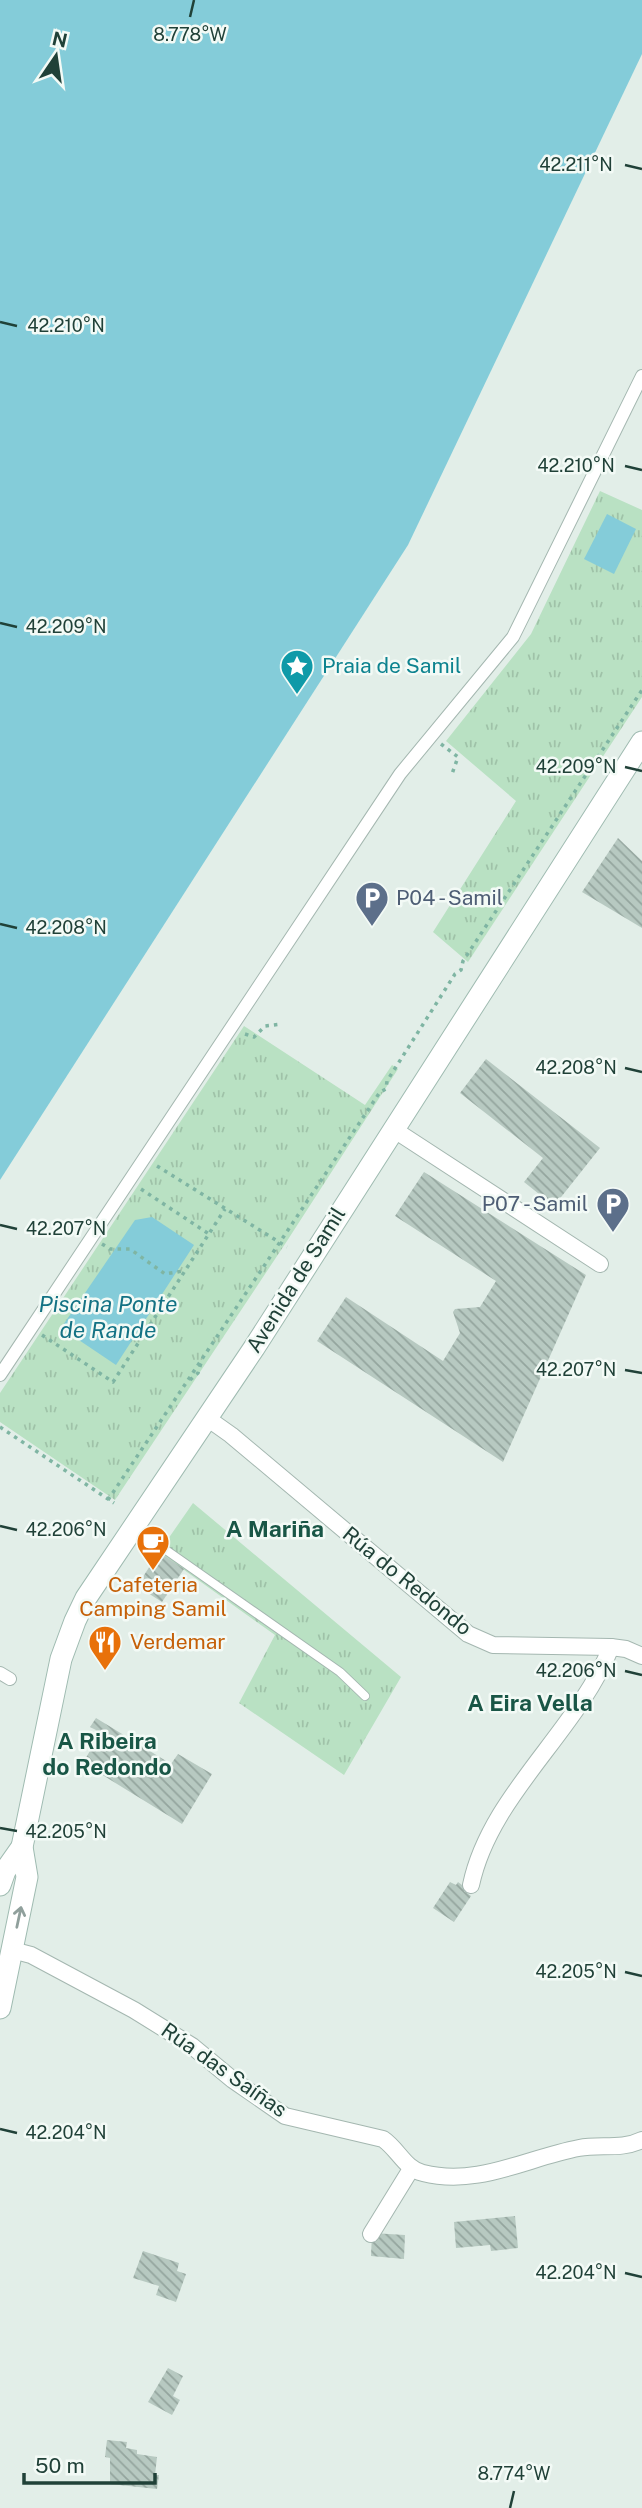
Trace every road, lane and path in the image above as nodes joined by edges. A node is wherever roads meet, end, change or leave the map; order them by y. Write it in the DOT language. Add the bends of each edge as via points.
graph roads {
  1 [pos="642,376"];
  2 [pos="642,690"];
  3 [pos="431,736"];
  4 [pos="642,742"];
  5 [pos="453,774"];
  6 [pos="282,1024"];
  7 [pos="231,1027"];
  8 [pos="417,1034"];
  9 [pos="422,1037"];
  10 [pos="393,1129"];
  11 [pos="344,1148"];
  12 [pos="349,1152"];
  13 [pos="144,1157"];
  14 [pos="129,1181"];
  15 [pos="225,1209"];
  16 [pos="209,1234"];
  17 [pos="281,1244"];
  18 [pos="287,1247"];
  19 [pos="110,1249"];
  20 [pos="600,1264"];
  21 [pos="185,1270"];
  22 [pos="31,1328"];
  23 [pos="201,1363"];
  24 [pos="0,1375"];
  25 [pos="189,1380"];
  26 [pos="207,1418"];
  27 [pos="0,1427"];
  28 [pos="108,1500"];
  29 [pos="114,1503"];
  30 [pos="133,1528"];
  31 [pos="611,1647"];
  32 [pos="642,1656"];
  33 [pos="365,1696"];
  34 [pos="22,1847"];
  35 [pos="0,1885"];
  36 [pos="471,1885"];
  37 [pos="12,1950"];
  38 [pos="0,2008"];
  39 [pos="642,2140"];
  40 [pos="411,2169"];
  41 [pos="371,2234"];
  1 -- 3 [label="street" via="513,637"];
  2 -- 8 [label="path"];
  3 -- 5 [label="path" via="458,757"];
  3 -- 7 [label="street" via="400,774"];
  4 -- 10 [label="main road, Avenida de Samil"];
  6 -- 7 [label="path" via="265,1026 254,1037"];
  7 -- 13 [label="street"];
  8 -- 9 [label="path"];
  8 -- 11 [label="path" via="386,1089"];
  10 -- 20 [label="street"];
  10 -- 26 [label="main road, Avenida de Samil"];
  11 -- 12 [label="path"];
  11 -- 17 [label="path"];
  13 -- 14 [label="street"];
  13 -- 15 [label="path"];
  14 -- 16 [label="path"];
  14 -- 22 [label="street"];
  15 -- 16 [label="path"];
  15 -- 17 [label="path"];
  16 -- 21 [label="path"];
  17 -- 18 [label="path"];
  17 -- 23 [label="path"];
  19 -- 21 [label="path" via="130,1249 165,1274"];
  21 -- 22 [label="path" via="113,1382"];
  22 -- 24 [label="street"];
  23 -- 25 [label="path"];
  23 -- 25 [label="path" via="199,1375"];
  25 -- 28 [label="path"];
  26 -- 30 [label="main road, Avenida de Samil"];
  26 -- 31 [label="street, Rúa do Redondo" via="468,1633 493,1645"];
  27 -- 28 [label="path"];
  28 -- 29 [label="path"];
  30 -- 33 [label="lane" via="340,1672"];
  30 -- 34 [label="main road, Avenida de Samil" via="86,1598 68,1639"];
  31 -- 32 [label="street, Rúa do Redondo"];
  31 -- 36 [label="street" via="588,1692 492,1830 475,1863"];
  34 -- 35 [label="main road, Avenida de Samil"];
  37 -- 34 [label="main road, Avenida de Samil, one-way" via="27,1877"];
  37 -- 38 [label="main road, Avenida de Samil"];
  37 -- 40 [label="street, Rúa das Saíñas" via="31,1955 161,2026 285,2116 383,2139"];
  39 -- 40 [label="street" via="619,2147 561,2151 469,2177 450,2178"];
  40 -- 41 [label="street"];
}
